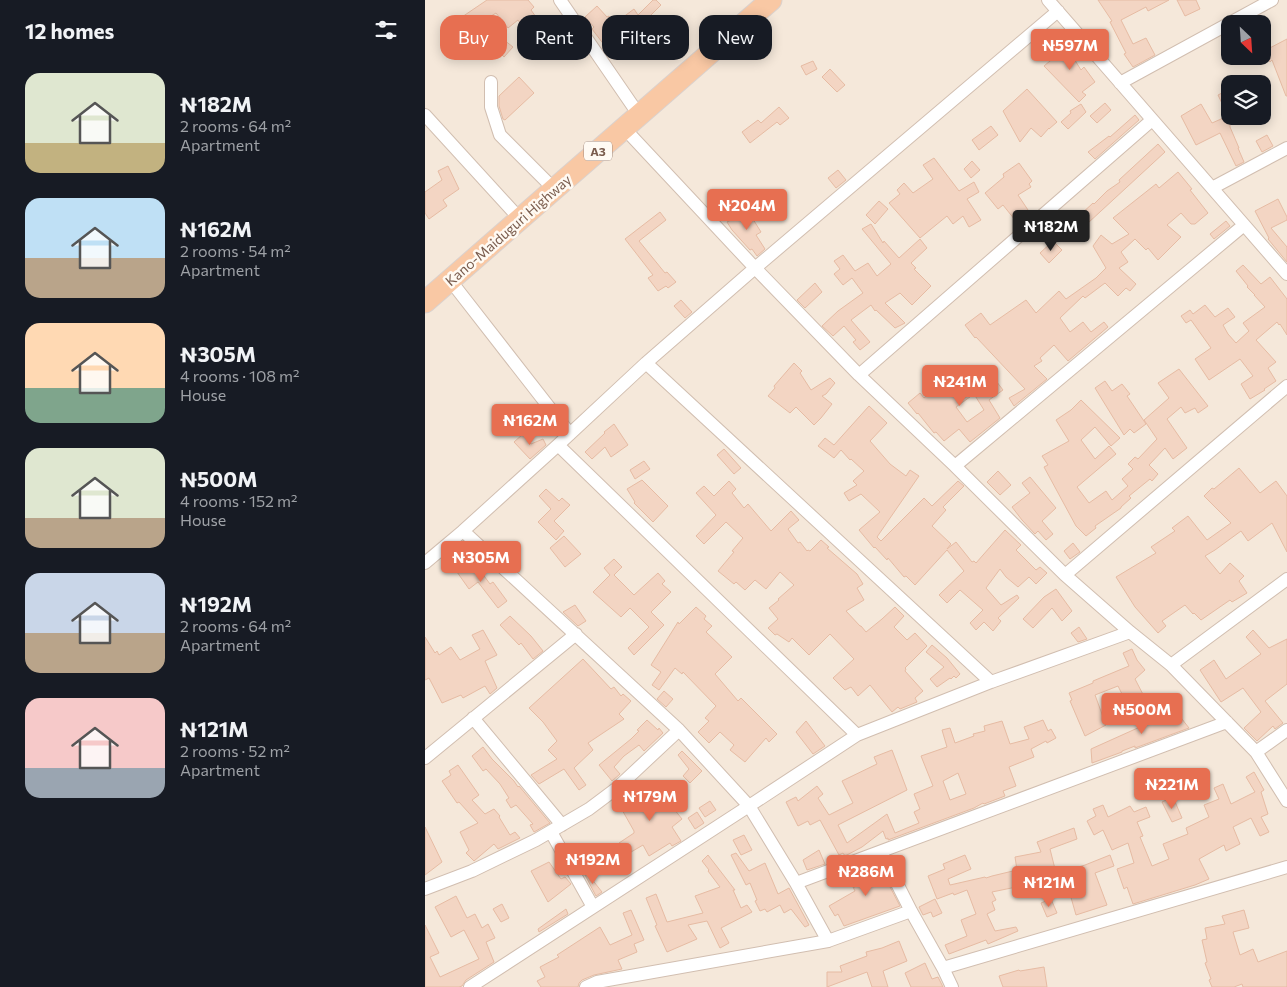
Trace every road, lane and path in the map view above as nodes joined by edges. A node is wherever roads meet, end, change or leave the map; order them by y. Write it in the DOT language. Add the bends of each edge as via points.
graph roads {
  1 [pos="560,0"];
  2 [pos="771,0"];
  3 [pos="1048,0"];
  4 [pos="1272,0"];
  5 [pos="1057,11"];
  6 [pos="491,82"];
  7 [pos="1120,83"];
  8 [pos="425,115"];
  9 [pos="1152,120"];
  10 [pos="632,122"];
  11 [pos="1287,148"];
  12 [pos="1212,188"];
  13 [pos="554,190"];
  14 [pos="520,219"];
  15 [pos="1244,225"];
  16 [pos="755,268"];
  17 [pos="1287,274"];
  18 [pos="450,280"];
  19 [pos="425,302"];
  20 [pos="646,363"];
  21 [pos="859,375"];
  22 [pos="1287,386"];
  23 [pos="570,434"];
  24 [pos="558,445"];
  25 [pos="955,466"];
  26 [pos="463,531"];
  27 [pos="425,563"];
  28 [pos="1065,574"];
  29 [pos="1287,579"];
  30 [pos="1131,632"];
  31 [pos="576,634"];
  32 [pos="1171,665"];
  33 [pos="991,682"];
  34 [pos="473,718"];
  35 [pos="1227,722"];
  36 [pos="679,730"];
  37 [pos="1287,730"];
  38 [pos="857,735"];
  39 [pos="1255,752"];
  40 [pos="425,758"];
  41 [pos="1287,801"];
  42 [pos="749,806"];
  43 [pos="557,829"];
  44 [pos="881,852"];
  45 [pos="1287,867"];
  46 [pos="796,883"];
  47 [pos="425,889"];
  48 [pos="593,907"];
  49 [pos="911,911"];
  50 [pos="828,941"];
  51 [pos="943,968"];
  52 [pos="595,985"];
  53 [pos="470,987"];
  54 [pos="952,987"];
  1 -- 10 [label="street"];
  2 -- 10 [label="highway, Kano-Maiduguri Highway / A3"];
  3 -- 5 [label="street"];
  4 -- 7 [label="street"];
  5 -- 7 [label="street"];
  5 -- 16 [label="street"];
  6 -- 13 [label="street" via="491,107 500,135"];
  7 -- 9 [label="street"];
  8 -- 14 [label="street"];
  9 -- 12 [label="street"];
  9 -- 21 [label="street"];
  10 -- 13 [label="highway, Kano-Maiduguri Highway / A3"];
  10 -- 16 [label="street"];
  11 -- 12 [label="street"];
  12 -- 15 [label="street"];
  13 -- 14 [label="highway, Kano-Maiduguri Highway / A3"];
  14 -- 18 [label="highway, Kano-Maiduguri Highway / A3"];
  15 -- 17 [label="street"];
  15 -- 25 [label="street"];
  16 -- 20 [label="street"];
  16 -- 21 [label="street"];
  18 -- 19 [label="highway, Kano-Maiduguri Highway / A3"];
  18 -- 23 [label="street"];
  20 -- 23 [label="street"];
  20 -- 33 [label="street"];
  21 -- 25 [label="street"];
  22 -- 28 [label="street"];
  23 -- 24 [label="street"];
  24 -- 26 [label="street"];
  24 -- 38 [label="street"];
  25 -- 28 [label="street"];
  26 -- 27 [label="street"];
  26 -- 31 [label="street"];
  28 -- 30 [label="street"];
  29 -- 32 [label="street"];
  30 -- 32 [label="street"];
  30 -- 33 [label="street"];
  31 -- 34 [label="street"];
  31 -- 36 [label="street"];
  32 -- 35 [label="street"];
  33 -- 38 [label="street"];
  34 -- 40 [label="street"];
  34 -- 43 [label="street"];
  35 -- 39 [label="street"];
  35 -- 44 [label="street"];
  36 -- 42 [label="street"];
  36 -- 43 [label="street" via="617,788"];
  37 -- 39 [label="street"];
  38 -- 42 [label="street"];
  39 -- 41 [label="street"];
  42 -- 46 [label="street"];
  42 -- 48 [label="street"];
  43 -- 47 [label="street" via="472,871"];
  43 -- 48 [label="street"];
  44 -- 46 [label="street"];
  44 -- 49 [label="street"];
  45 -- 51 [label="street"];
  46 -- 50 [label="street"];
  48 -- 53 [label="street"];
  49 -- 50 [label="street"];
  49 -- 51 [label="street"];
  50 -- 52 [label="street"];
  51 -- 54 [label="street"];
}
